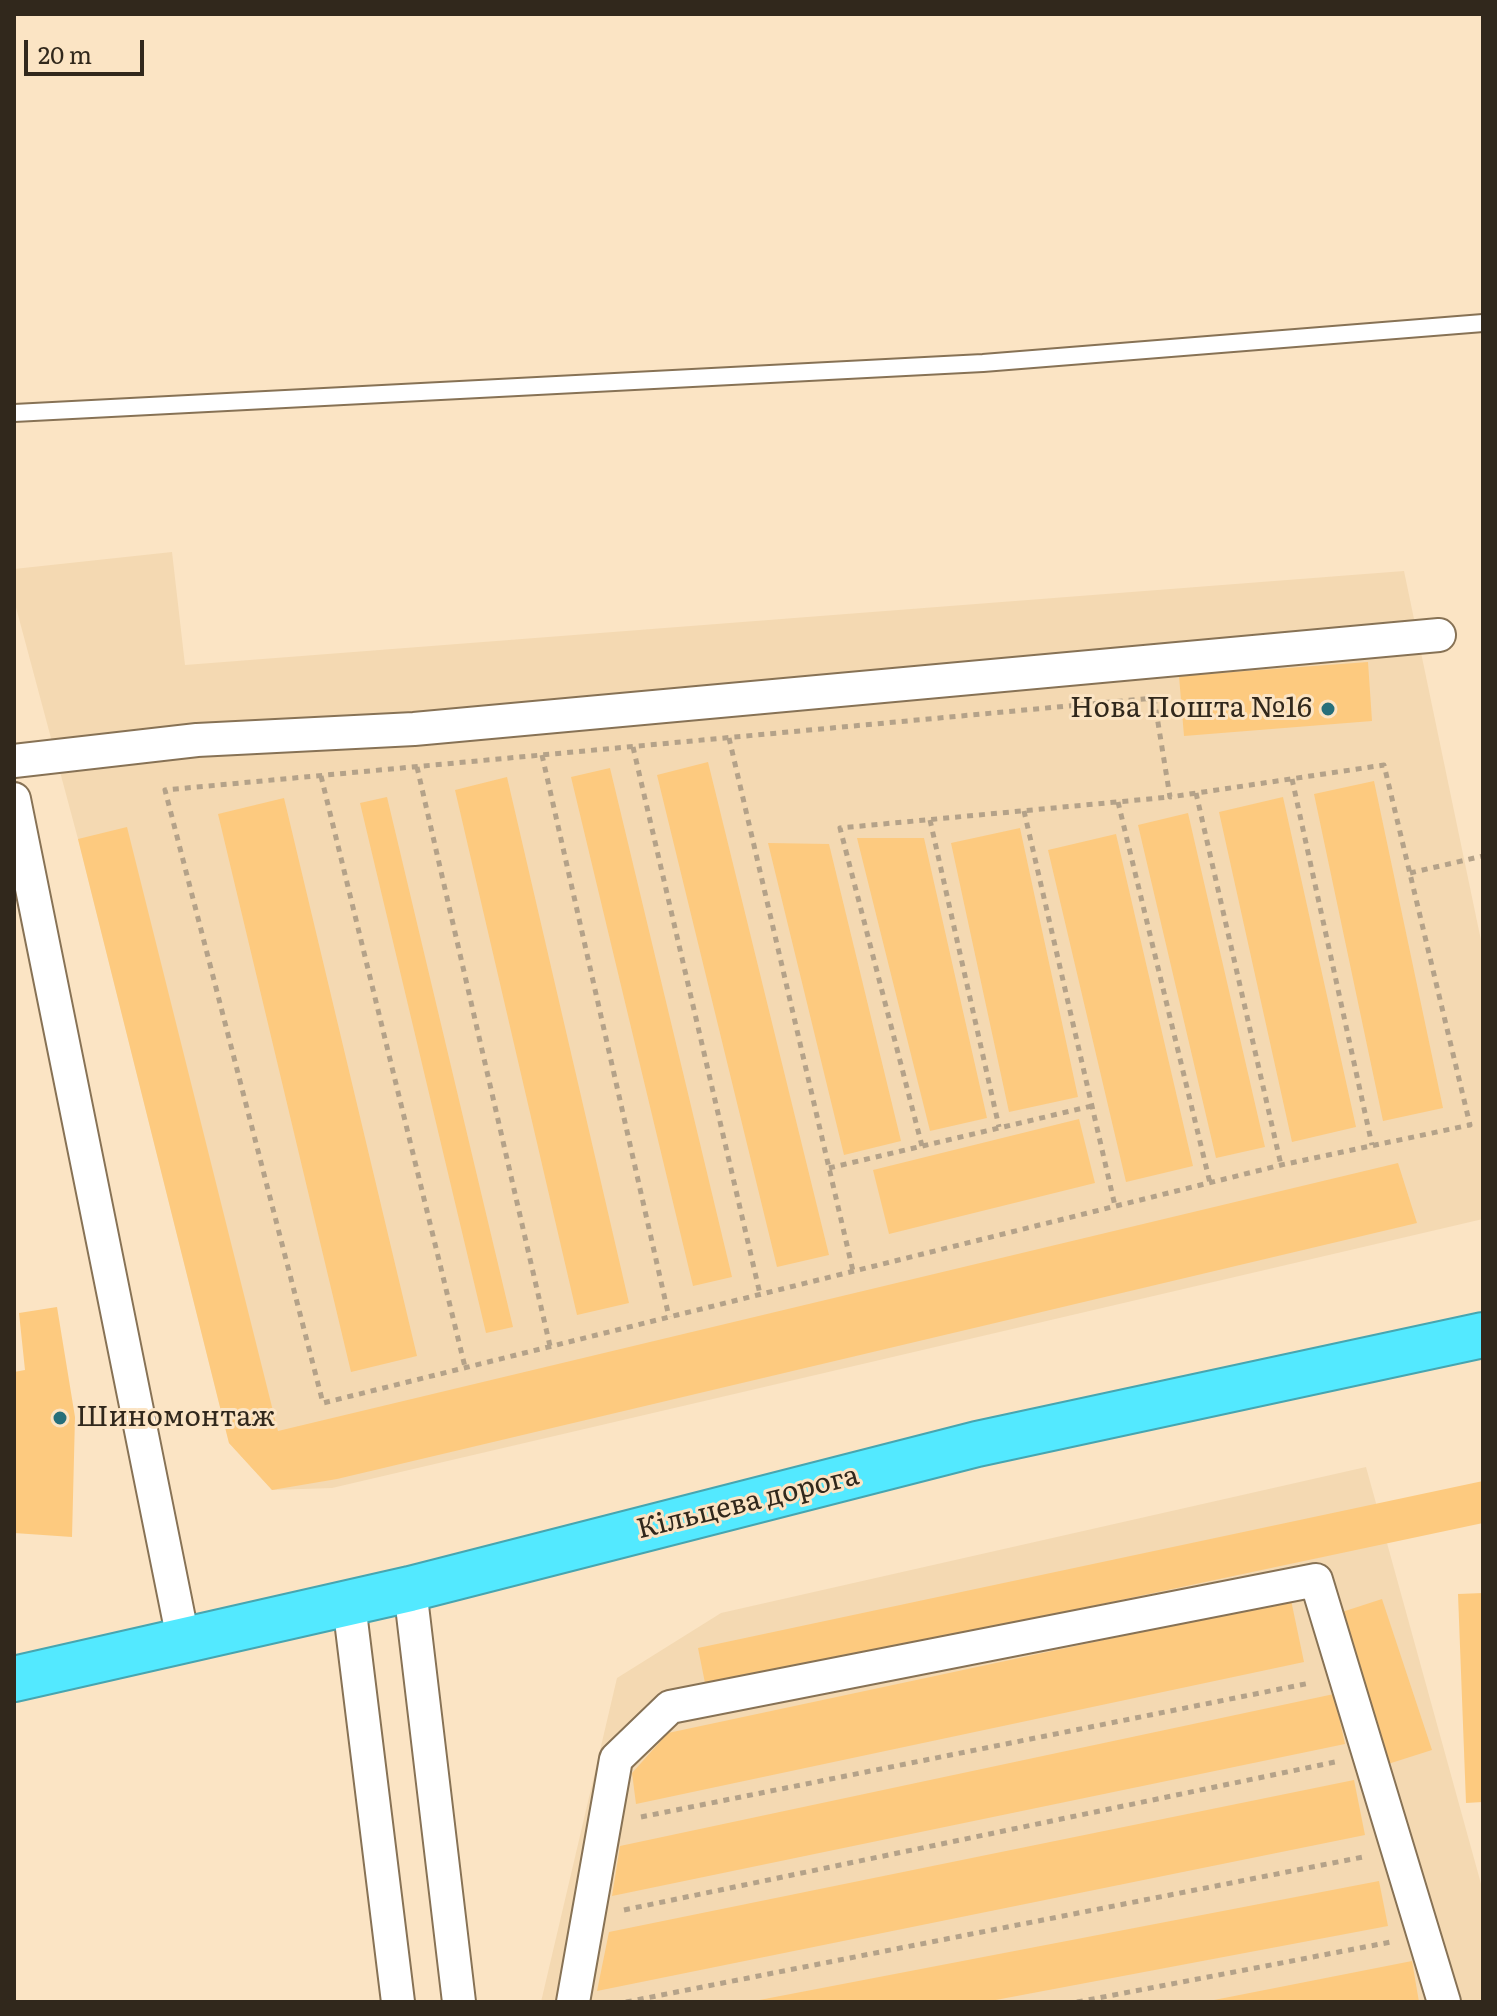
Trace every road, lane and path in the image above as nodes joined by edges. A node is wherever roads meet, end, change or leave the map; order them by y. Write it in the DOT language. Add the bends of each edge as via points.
graph roads {
  1 [pos="1483,323"];
  2 [pos="14,413"];
  3 [pos="1439,635"];
  4 [pos="729,738"];
  5 [pos="633,747"];
  6 [pos="542,755"];
  7 [pos="14,761"];
  8 [pos="417,767"];
  9 [pos="321,776"];
  10 [pos="1292,779"];
  11 [pos="1196,793"];
  12 [pos="1170,797"];
  13 [pos="14,799"];
  14 [pos="1118,802"];
  15 [pos="1024,811"];
  16 [pos="930,819"];
  17 [pos="1483,856"];
  18 [pos="1410,873"];
  19 [pos="1092,1106"];
  20 [pos="999,1127"];
  21 [pos="1372,1145"];
  22 [pos="922,1146"];
  23 [pos="1281,1165"];
  24 [pos="829,1168"];
  25 [pos="1210,1183"];
  26 [pos="1115,1206"];
  27 [pos="853,1271"];
  28 [pos="760,1294"];
  29 [pos="669,1317"];
  30 [pos="1477,1336"];
  31 [pos="550,1346"];
  32 [pos="465,1367"];
  33 [pos="410,1589"];
  34 [pos="349,1604"];
  35 [pos="183,1639"];
  36 [pos="1345,1676"];
  37 [pos="14,1679"];
  38 [pos="1369,1755"];
  39 [pos="605,1824"];
  40 [pos="1398,1850"];
  41 [pos="588,1918"];
  42 [pos="1424,1936"];
  43 [pos="398,2002"];
  44 [pos="459,2002"];
  45 [pos="573,2002"];
  46 [pos="626,2002"];
  47 [pos="1077,2002"];
  48 [pos="1444,2002"];
  1 -- 2 [label="lane" via="952,365"];
  3 -- 7 [label="street" via="429,727 197,740"];
  4 -- 5 [label="path"];
  4 -- 12 [label="path" via="1154,698"];
  4 -- 24 [label="path"];
  5 -- 6 [label="path"];
  5 -- 28 [label="path"];
  6 -- 8 [label="path"];
  6 -- 29 [label="path"];
  8 -- 9 [label="path"];
  8 -- 31 [label="path"];
  9 -- 32 [label="path"];
  9 -- 32 [label="path" via="165,790 323,1403"];
  10 -- 11 [label="path"];
  10 -- 18 [label="path" via="1384,765"];
  10 -- 21 [label="path"];
  11 -- 12 [label="path"];
  11 -- 23 [label="path"];
  12 -- 14 [label="path"];
  13 -- 35 [label="street"];
  14 -- 15 [label="path"];
  14 -- 25 [label="path"];
  15 -- 16 [label="path"];
  15 -- 19 [label="path"];
  16 -- 20 [label="path"];
  16 -- 22 [label="path" via="840,828"];
  17 -- 18 [label="path"];
  18 -- 21 [label="path" via="1470,1125"];
  19 -- 20 [label="path"];
  19 -- 26 [label="path"];
  20 -- 22 [label="path"];
  21 -- 23 [label="path"];
  22 -- 24 [label="path"];
  23 -- 25 [label="path"];
  24 -- 27 [label="path"];
  25 -- 26 [label="path"];
  26 -- 27 [label="path"];
  27 -- 28 [label="path"];
  28 -- 29 [label="path"];
  29 -- 31 [label="path"];
  30 -- 33 [label="highway, Кільцева дорога" via="977,1444"];
  31 -- 32 [label="path"];
  33 -- 34 [label="highway, Кільцева дорога"];
  33 -- 44 [label="street"];
  34 -- 35 [label="highway, Кільцева дорога"];
  34 -- 43 [label="street"];
  35 -- 37 [label="highway, Кільцева дорога"];
  36 -- 38 [label="street"];
  36 -- 39 [label="path"];
  36 -- 39 [label="street" via="1316,1580 670,1707 616,1759"];
  38 -- 40 [label="street"];
  38 -- 41 [label="path"];
  39 -- 41 [label="street"];
  40 -- 42 [label="street"];
  40 -- 46 [label="path"];
  41 -- 45 [label="street"];
  42 -- 47 [label="path"];
  42 -- 48 [label="street"];
}
